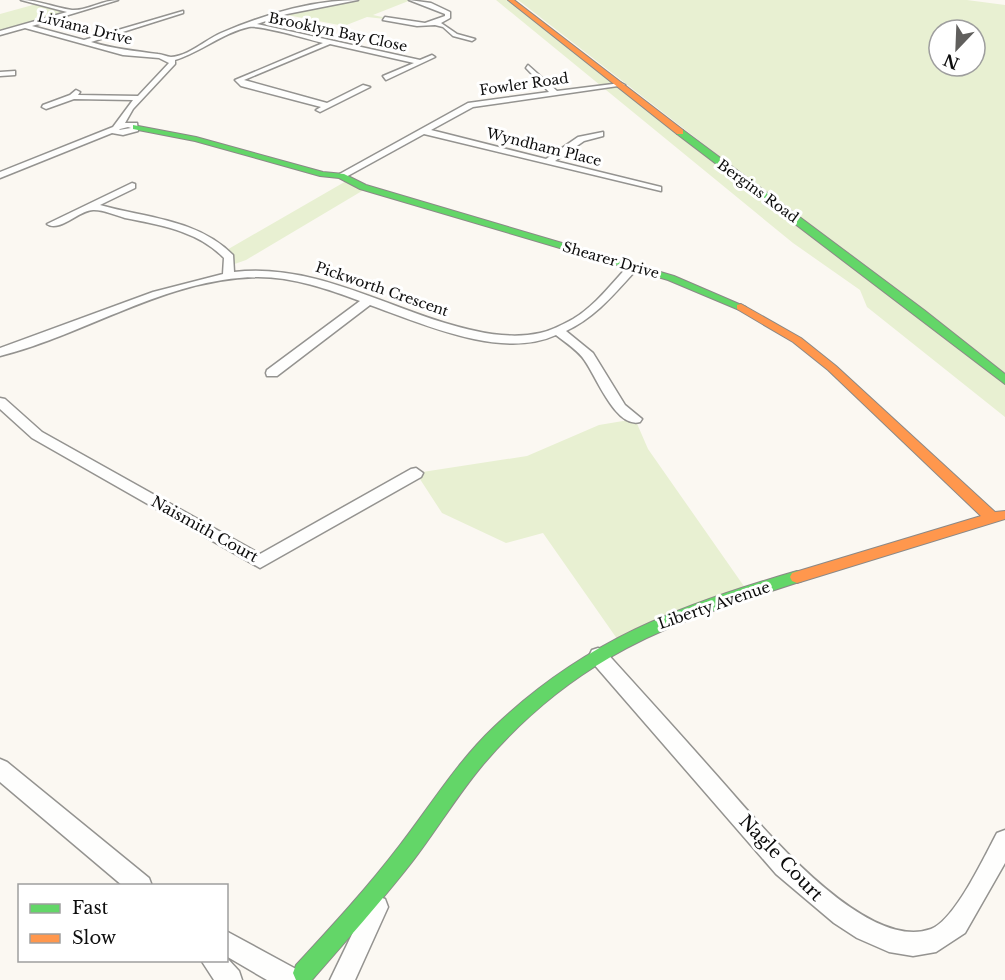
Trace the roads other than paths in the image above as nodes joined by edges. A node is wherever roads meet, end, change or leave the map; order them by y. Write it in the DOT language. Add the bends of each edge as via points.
graph roads {
  1 [pos="27,0"];
  2 [pos="115,0"];
  3 [pos="355,0"];
  4 [pos="412,0"];
  5 [pos="511,0"];
  6 [pos="74,11"];
  7 [pos="193,13"];
  8 [pos="384,19"];
  9 [pos="436,23"];
  10 [pos="252,25"];
  11 [pos="26,26"];
  12 [pos="0,33"];
  13 [pos="473,39"];
  14 [pos="84,42"];
  15 [pos="330,42"];
  16 [pos="432,57"];
  17 [pos="171,59"];
  18 [pos="419,62"];
  19 [pos="528,67"];
  20 [pos="12,72"];
  21 [pos="1,75"];
  22 [pos="386,78"];
  23 [pos="621,85"];
  24 [pos="366,87"];
  25 [pos="555,93"];
  26 [pos="140,98"];
  27 [pos="328,106"];
  28 [pos="46,107"];
  29 [pos="318,111"];
  30 [pos="125,129"];
  31 [pos="423,131"];
  32 [pos="600,134"];
  33 [pos="549,161"];
  34 [pos="1,173"];
  35 [pos="341,176"];
  36 [pos="132,186"];
  37 [pos="658,189"];
  38 [pos="91,206"];
  39 [pos="52,224"];
  40 [pos="633,267"];
  41 [pos="228,275"];
  42 [pos="369,300"];
  43 [pos="560,332"];
  44 [pos="0,352"];
  45 [pos="272,373"];
  46 [pos="1005,380"];
  47 [pos="0,402"];
  48 [pos="635,418"];
  49 [pos="416,473"];
  50 [pos="999,516"];
  51 [pos="598,656"];
  52 [pos="0,769"];
  53 [pos="1005,841"];
  54 [pos="401,859"];
  55 [pos="140,884"];
  56 [pos="228,944"];
  57 [pos="215,962"];
  58 [pos="300,978"];
  59 [pos="230,980"];
  60 [pos="342,980"];
  1 -- 6 [label="street"];
  2 -- 6 [label="street"];
  3 -- 10 [label="street" via="291,11"];
  4 -- 9 [label="street" via="447,13 447,18"];
  5 -- 23 [label="street, Bergins Road"];
  6 -- 11 [label="street"];
  7 -- 14 [label="street" via="178,11"];
  8 -- 9 [label="street" via="419,25"];
  9 -- 13 [label="street" via="455,35"];
  10 -- 15 [label="street, Brooklyn Bay Close"];
  10 -- 17 [label="street"];
  11 -- 12 [label="street"];
  11 -- 14 [label="street, Liviana Drive"];
  14 -- 17 [label="street, Liviana Drive" via="127,54"];
  15 -- 18 [label="street, Brooklyn Bay Close"];
  15 -- 27 [label="street" via="239,80"];
  16 -- 18 [label="street, Brooklyn Bay Close"];
  17 -- 26 [label="street" via="173,63"];
  18 -- 22 [label="street, Brooklyn Bay Close"];
  19 -- 25 [label="street"];
  20 -- 21 [label="street"];
  23 -- 25 [label="street, Fowler Road"];
  23 -- 46 [label="street, Bergins Road"];
  24 -- 27 [label="street"];
  25 -- 31 [label="street, Fowler Road" via="476,104"];
  26 -- 28 [label="street" via="75,95"];
  26 -- 30 [label="street" via="125,114"];
  27 -- 29 [label="street"];
  30 -- 34 [label="street"];
  30 -- 35 [label="street, Shearer Drive" via="204,141"];
  31 -- 33 [label="street, Wyndham Place"];
  31 -- 35 [label="street, Fowler Road"];
  32 -- 33 [label="street" via="581,139"];
  33 -- 37 [label="street, Wyndham Place"];
  35 -- 40 [label="street, Shearer Drive" via="363,187"];
  36 -- 38 [label="street"];
  38 -- 39 [label="street"];
  38 -- 41 [label="street" via="157,220 214,241 229,256"];
  40 -- 43 [label="street, Pickworth Crescent" via="589,312"];
  40 -- 50 [label="street, Shearer Drive" via="718,296 797,340"];
  41 -- 42 [label="street, Pickworth Crescent" via="285,275 328,284"];
  41 -- 44 [label="street, Pickworth Crescent" via="170,288"];
  42 -- 43 [label="street, Pickworth Crescent" via="481,338 522,339"];
  42 -- 45 [label="street"];
  43 -- 48 [label="street" via="589,356 620,408"];
  47 -- 49 [label="street, Naismith Court" via="37,435 260,562"];
  50 -- 51 [label="street, Liberty Avenue" via="697,608"];
  51 -- 53 [label="street, Nagle Court" via="784,866 859,927 887,939 917,945 940,938 958,924"];
  51 -- 54 [label="street, Liberty Avenue" via="554,684 498,735 444,798"];
  52 -- 55 [label="street"];
  54 -- 58 [label="street, Liberty Avenue"];
  54 -- 60 [label="street, Liberty Avenue"];
  56 -- 58 [label="street"];
  57 -- 59 [label="street"];
}
